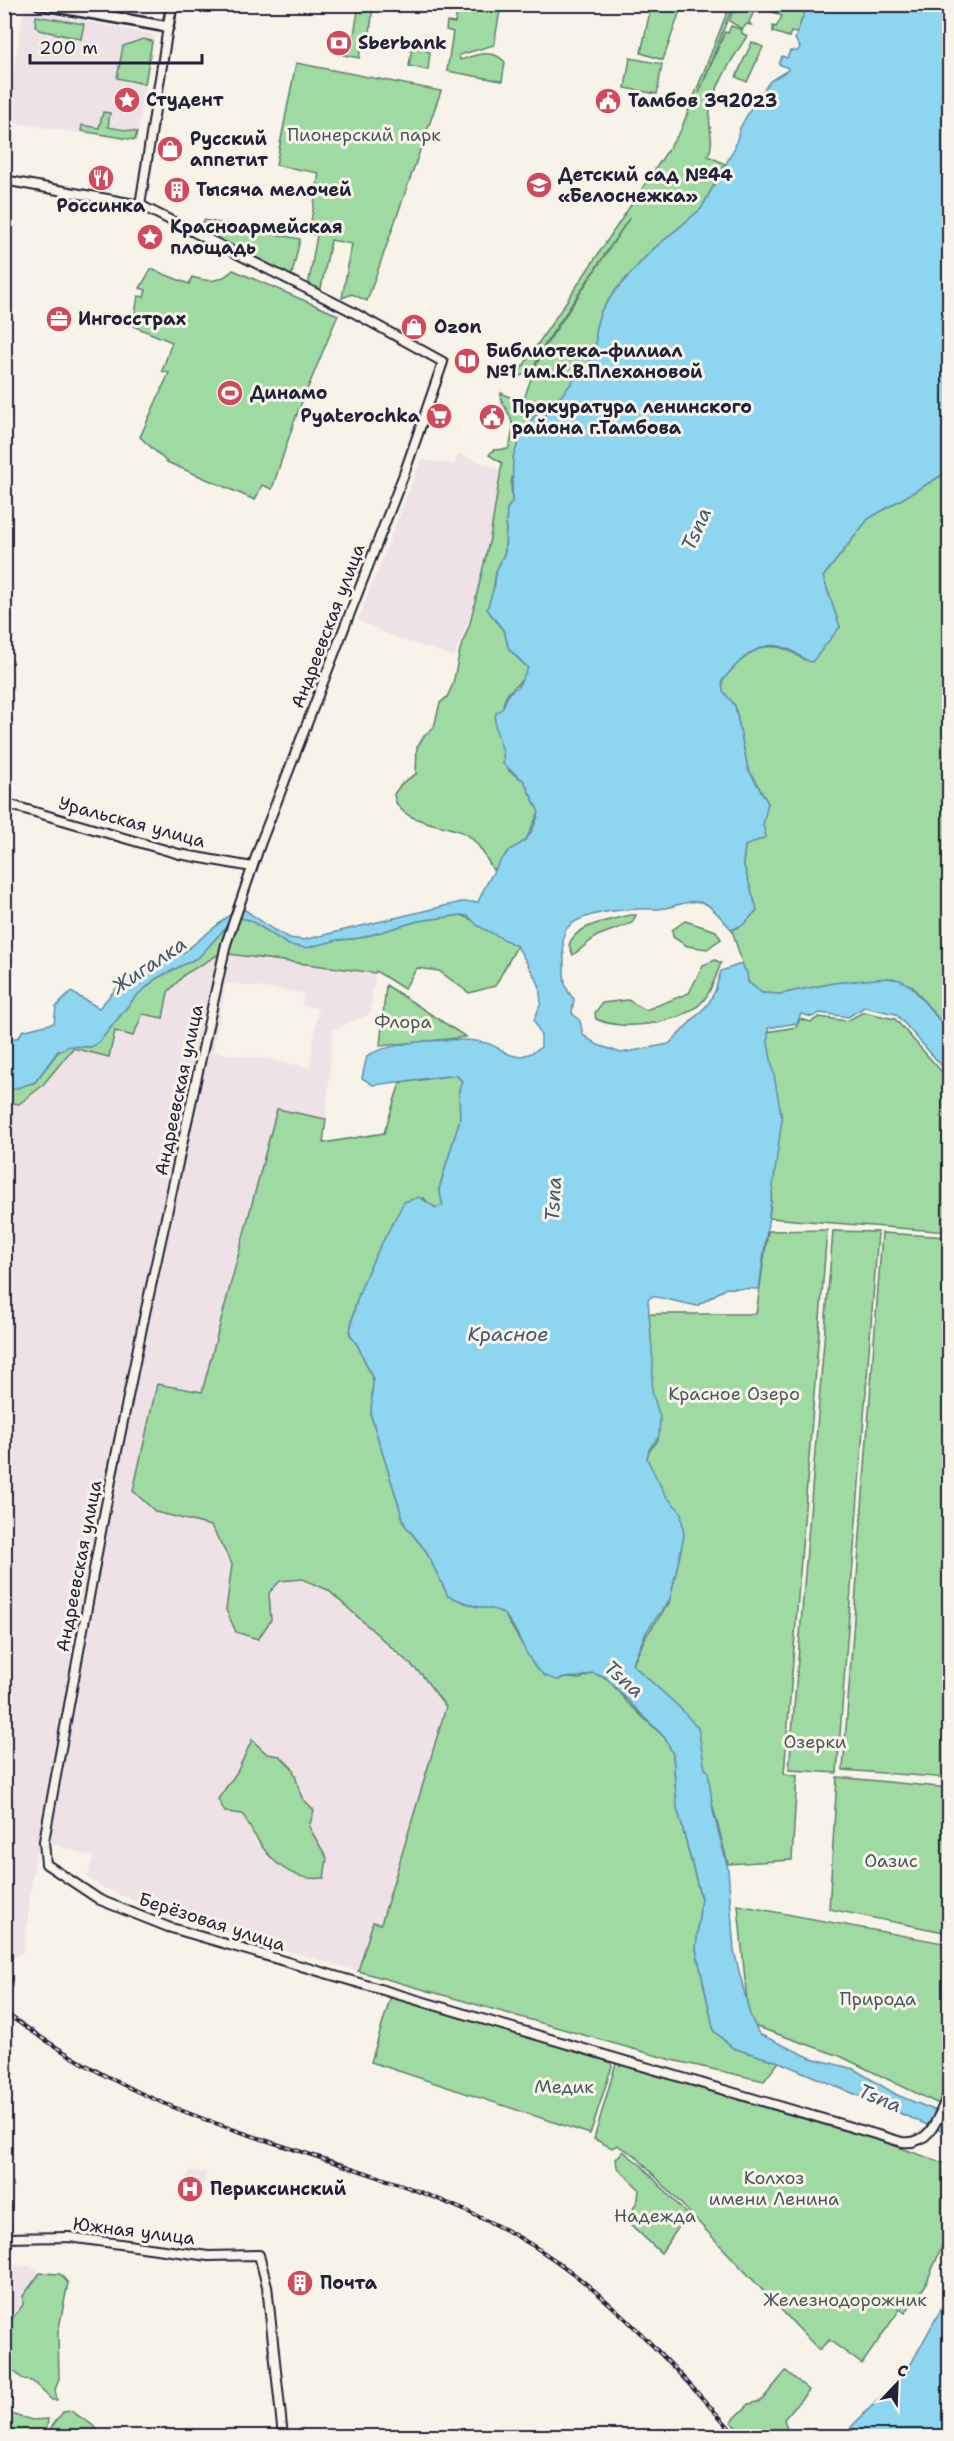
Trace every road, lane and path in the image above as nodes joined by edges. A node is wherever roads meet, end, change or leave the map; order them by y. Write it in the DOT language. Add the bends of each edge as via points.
graph roads {
  1 [pos="39,4"];
  2 [pos="172,4"];
  3 [pos="168,27"];
  4 [pos="4,180"];
  5 [pos="140,205"];
  6 [pos="4,803"];
  7 [pos="252,867"];
  8 [pos="43,1852"];
  9 [pos="950,2090"];
  10 [pos="4,2238"];
  11 [pos="283,2436"];
  1 -- 3 [label="main road"];
  2 -- 3 [label="main road"];
  3 -- 5 [label="street"];
  4 -- 5 [label="street"];
  5 -- 7 [label="street, Андреевская улица" via="443,362 404,474"];
  6 -- 7 [label="street, Уральская улица" via="179,854"];
  7 -- 8 [label="street, Андреевская улица" via="226,944 144,1318"];
  8 -- 9 [label="street, Берёзовая улица" via="46,1864 55,1872 100,1900 205,1939 902,2142 917,2142 930,2133"];
  10 -- 11 [label="street, Южная улица" via="69,2237 208,2256 259,2255 267,2286"];
}
